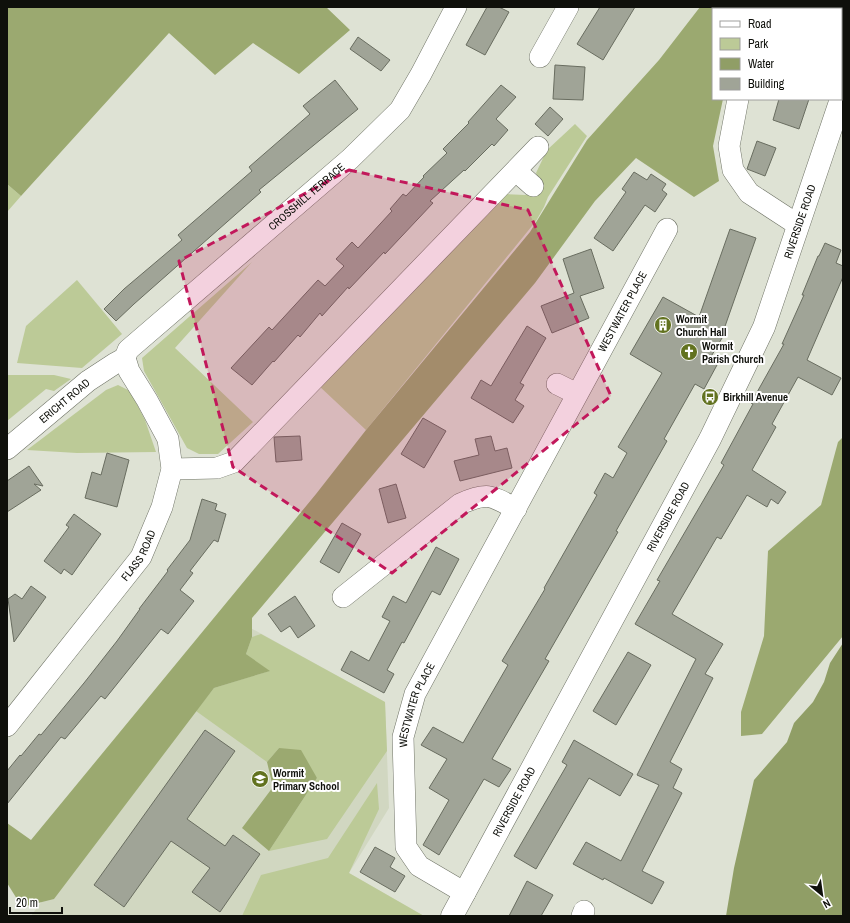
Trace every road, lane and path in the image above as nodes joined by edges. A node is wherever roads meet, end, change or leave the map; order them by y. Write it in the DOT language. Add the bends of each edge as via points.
graph roads {
  1 [pos="456,7"];
  2 [pos="568,7"];
  3 [pos="540,57"];
  4 [pos="738,100"];
  5 [pos="840,100"];
  6 [pos="538,147"];
  7 [pos="516,171"];
  8 [pos="533,186"];
  9 [pos="798,226"];
  10 [pos="667,229"];
  11 [pos="125,358"];
  12 [pos="557,384"];
  13 [pos="577,394"];
  14 [pos="7,450"];
  15 [pos="172,469"];
  16 [pos="516,509"];
  17 [pos="343,597"];
  18 [pos="7,726"];
  19 [pos="465,893"];
  20 [pos="452,916"];
  1 -- 11 [label="street, CROSSHILL TERRACE" via="400,110 350,160 128,350"];
  2 -- 3 [label="street"];
  4 -- 9 [label="street" via="729,146 733,170 749,193"];
  5 -- 9 [label="main road, RIVERSIDE ROAD"];
  6 -- 7 [label="street"];
  7 -- 8 [label="street"];
  7 -- 15 [label="street" via="234,462 217,468"];
  9 -- 19 [label="main road, RIVERSIDE ROAD" via="764,327 710,439"];
  10 -- 13 [label="street, WESTWATER PLACE"];
  11 -- 14 [label="street, ERICHT ROAD" via="88,381"];
  11 -- 15 [label="street, FLASS ROAD" via="129,371 168,439"];
  12 -- 13 [label="street"];
  13 -- 16 [label="street, WESTWATER PLACE"];
  15 -- 18 [label="street, FLASS ROAD" via="162,507 141,557"];
  16 -- 17 [label="street" via="494,497 478,496 460,504"];
  16 -- 19 [label="street, WESTWATER PLACE" via="416,694 403,737 406,847 419,866"];
  19 -- 20 [label="main road, RIVERSIDE ROAD"];
}
